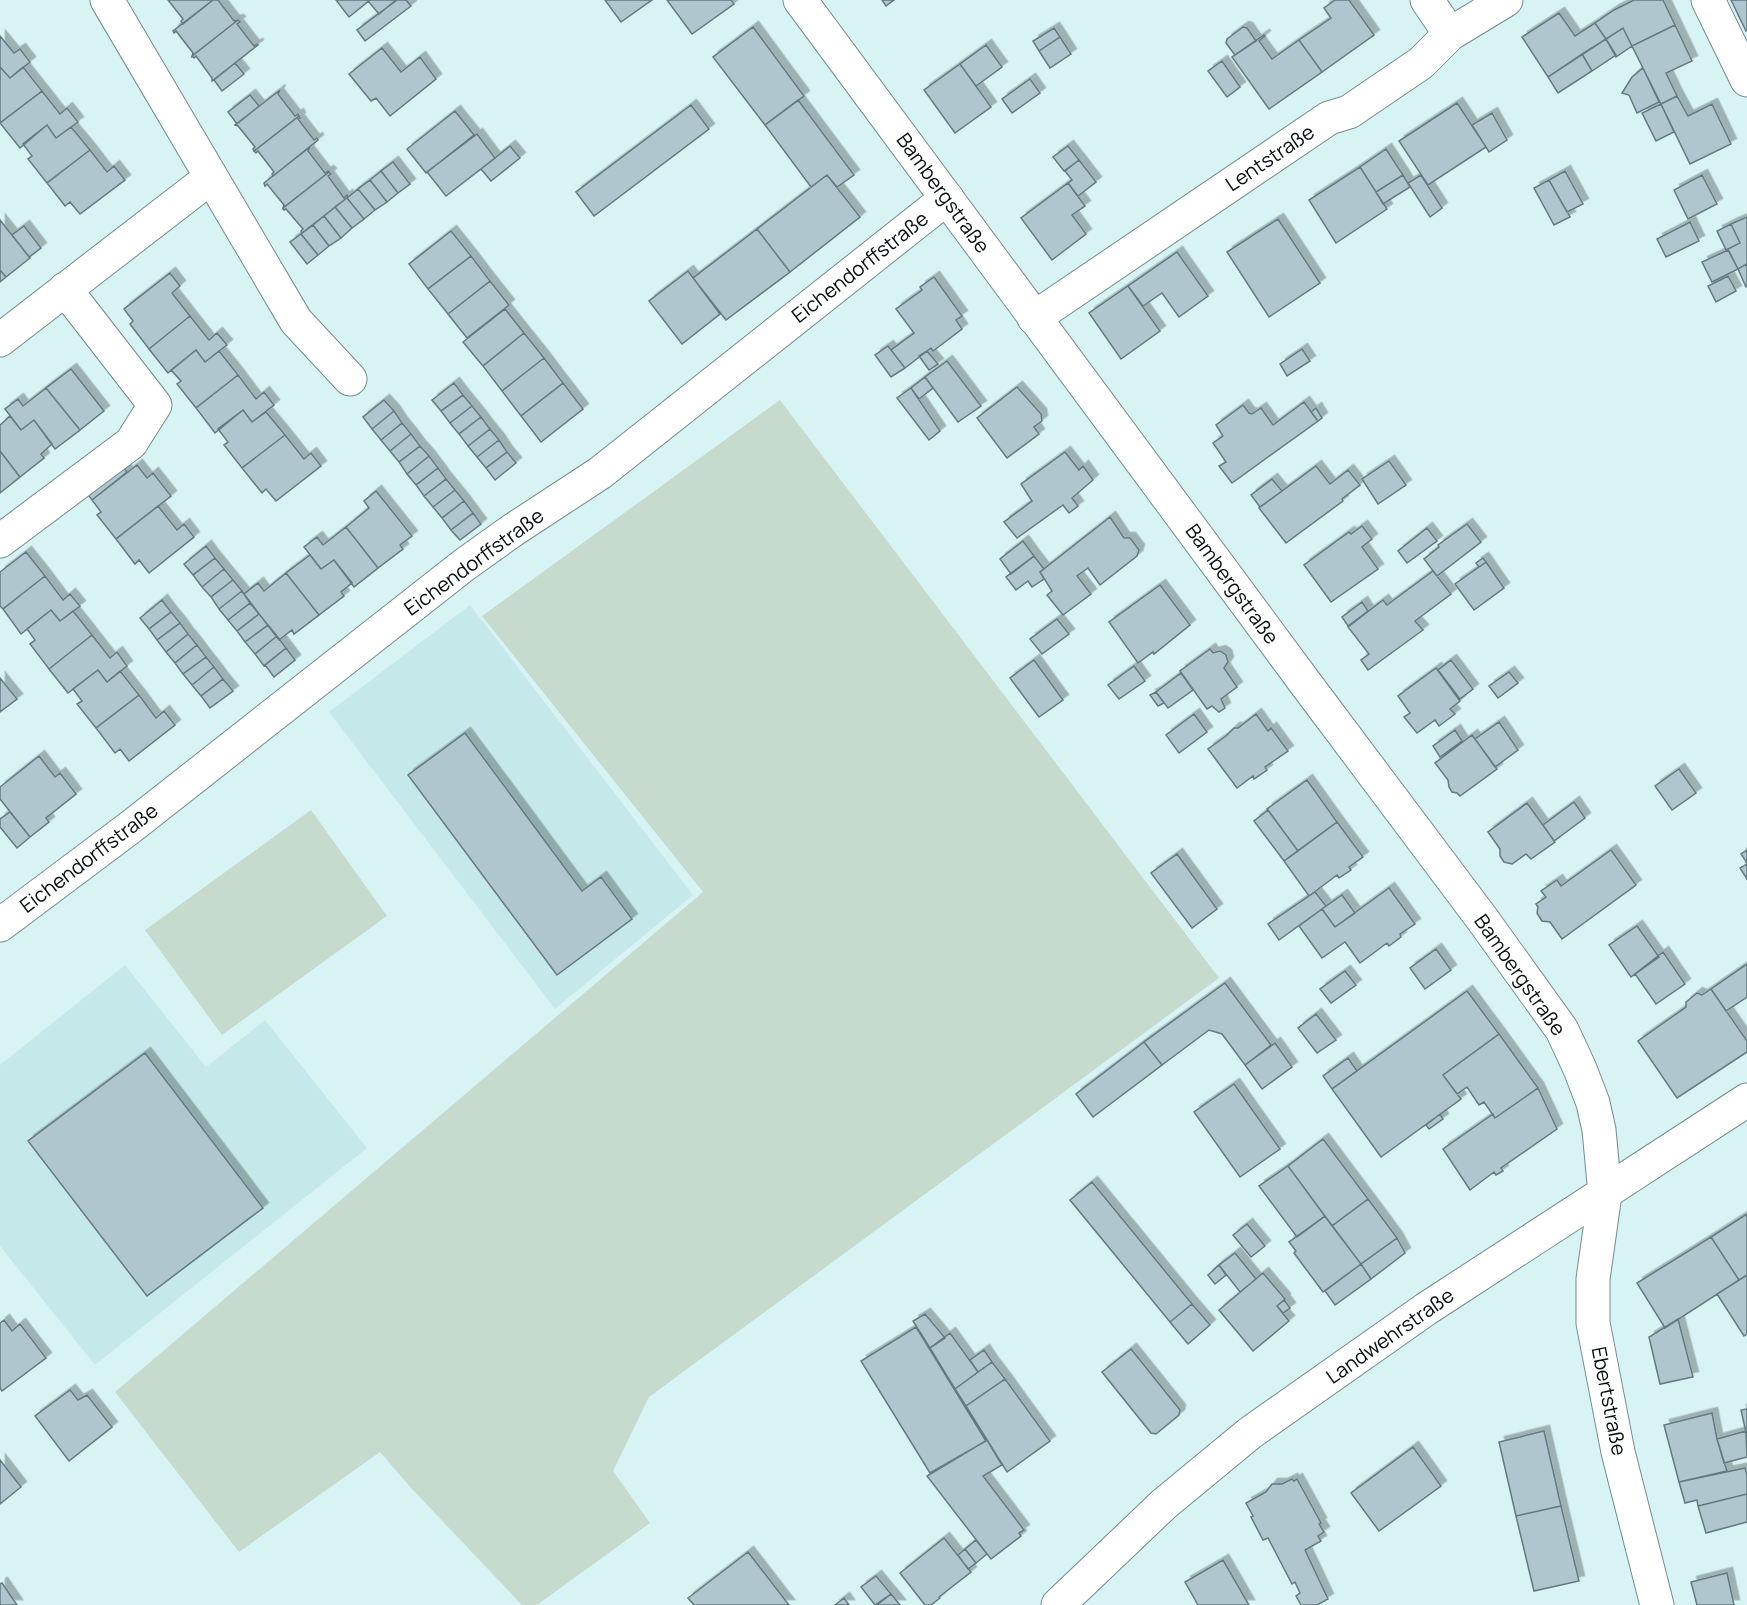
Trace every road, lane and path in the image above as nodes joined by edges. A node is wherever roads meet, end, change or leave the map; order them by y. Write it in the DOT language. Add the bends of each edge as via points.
graph roads {
  1 [pos="106,0"];
  2 [pos="800,0"];
  3 [pos="1427,0"];
  4 [pos="1506,0"];
  5 [pos="1708,0"];
  6 [pos="1450,34"];
  7 [pos="1747,80"];
  8 [pos="210,178"];
  9 [pos="947,198"];
  10 [pos="65,290"];
  11 [pos="1034,318"];
  12 [pos="0,340"];
  13 [pos="350,379"];
  14 [pos="0,541"];
  15 [pos="0,925"];
  16 [pos="1747,1100"];
  17 [pos="1605,1194"];
  18 [pos="1058,1605"];
  19 [pos="1658,1605"];
  1 -- 8 [label="street"];
  2 -- 9 [label="street, Bambergstraße"];
  3 -- 6 [label="street"];
  4 -- 6 [label="street, Lentstraße"];
  5 -- 7 [label="street"];
  6 -- 11 [label="street, Lentstraße" via="1421,63 1367,100 1349,112 1329,118"];
  8 -- 10 [label="street"];
  8 -- 13 [label="street" via="296,321"];
  9 -- 11 [label="street, Bambergstraße"];
  9 -- 15 [label="street, Eichendorffstraße" via="600,474 464,565"];
  10 -- 12 [label="street"];
  10 -- 14 [label="street" via="155,405 130,443"];
  11 -- 17 [label="street, Bambergstraße" via="1562,1030 1593,1103"];
  16 -- 17 [label="street, Landwehrstraße"];
  17 -- 18 [label="street, Landwehrstraße" via="1426,1309 1250,1433 1164,1504"];
  17 -- 19 [label="street, Ebertstraße" via="1593,1279 1593,1323 1618,1452"];
}
